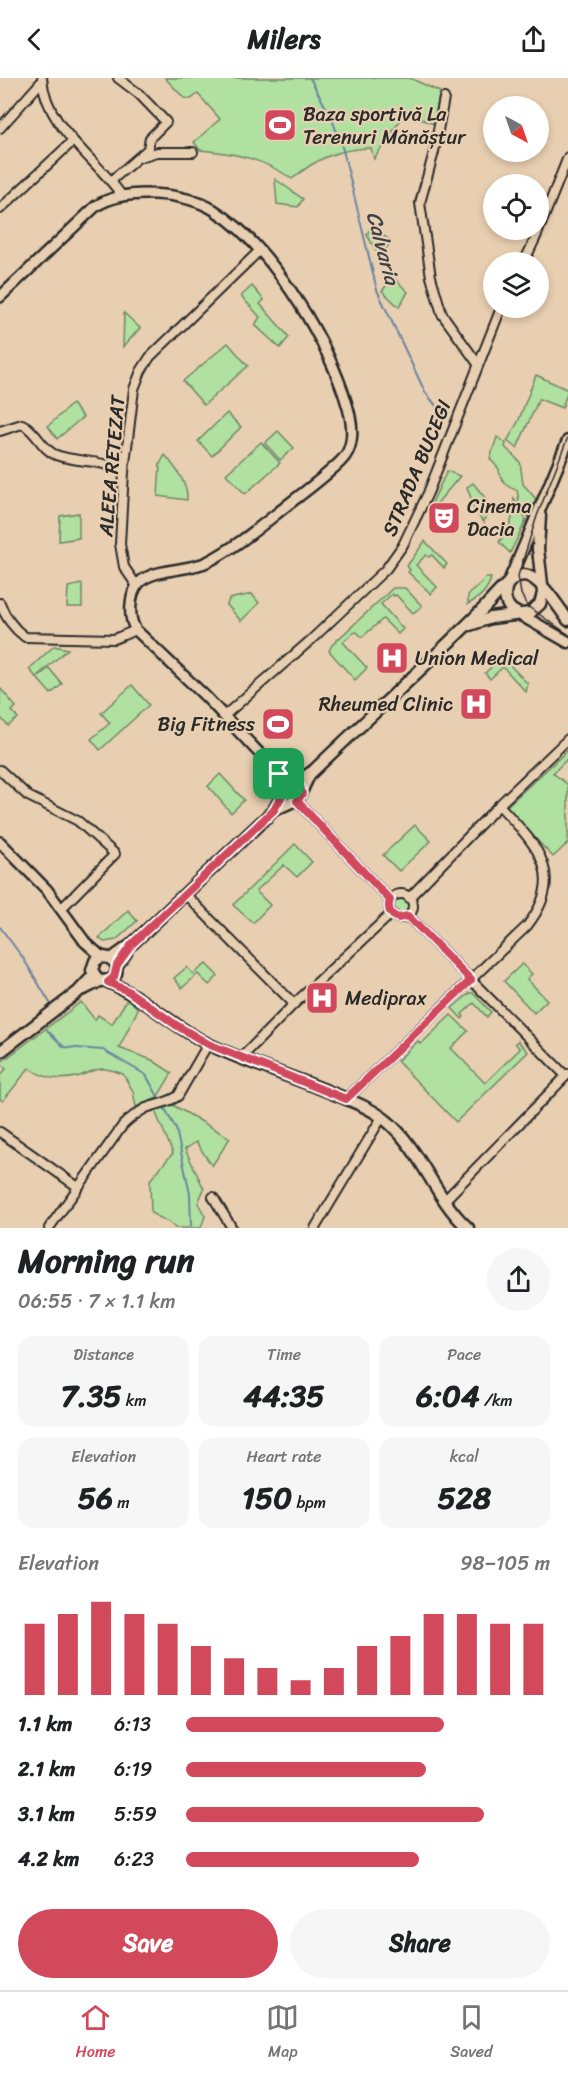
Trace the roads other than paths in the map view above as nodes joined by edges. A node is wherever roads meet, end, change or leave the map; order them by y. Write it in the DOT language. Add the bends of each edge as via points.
graph roads {
  1 [pos="118,78"];
  2 [pos="42,80"];
  3 [pos="444,98"];
  4 [pos="0,128"];
  5 [pos="73,141"];
  6 [pos="193,152"];
  7 [pos="568,157"];
  8 [pos="135,159"];
  9 [pos="112,180"];
  10 [pos="122,196"];
  11 [pos="0,209"];
  12 [pos="259,251"];
  13 [pos="529,252"];
  14 [pos="0,297"];
  15 [pos="497,318"];
  16 [pos="478,364"];
  17 [pos="0,431"];
  18 [pos="568,441"];
  19 [pos="124,472"];
  20 [pos="540,511"];
  21 [pos="507,585"];
  22 [pos="137,586"];
  23 [pos="541,586"];
  24 [pos="0,603"];
  25 [pos="519,613"];
  26 [pos="568,620"];
  27 [pos="465,627"];
  28 [pos="136,630"];
  29 [pos="568,642"];
  30 [pos="224,716"];
  31 [pos="568,739"];
  32 [pos="0,771"];
  33 [pos="292,792"];
  34 [pos="499,805"];
  35 [pos="0,842"];
  36 [pos="185,894"];
  37 [pos="409,898"];
  38 [pos="390,900"];
  39 [pos="61,909"];
  40 [pos="391,914"];
  41 [pos="408,916"];
  42 [pos="85,942"];
  43 [pos="112,964"];
  44 [pos="98,976"];
  45 [pos="471,980"];
  46 [pos="128,991"];
  47 [pos="294,1004"];
  48 [pos="208,1044"];
  49 [pos="0,1051"];
  50 [pos="242,1058"];
  51 [pos="567,1075"];
  52 [pos="346,1099"];
  53 [pos="382,1117"];
  54 [pos="0,1132"];
  55 [pos="78,1187"];
  56 [pos="213,1197"];
  57 [pos="445,1200"];
  58 [pos="466,1227"];
  59 [pos="49,1228"];
  60 [pos="232,1228"];
  61 [pos="315,1228"];
  1 -- 8 [label="street" via="166,122 150,138 148,149"];
  2 -- 4 [label="street"];
  2 -- 5 [label="street" via="55,118"];
  3 -- 16 [label="street" via="420,203 431,277 442,314"];
  5 -- 9 [label="street"];
  5 -- 11 [label="street"];
  6 -- 8 [label="street" via="157,152"];
  7 -- 13 [label="street"];
  8 -- 9 [label="street"];
  9 -- 10 [label="street"];
  10 -- 12 [label="street" via="173,195 206,205"];
  10 -- 14 [label="street" via="96,206"];
  12 -- 19 [label="street, ALEEA RETEZAT" via="150,357 141,371 134,389"];
  12 -- 22 [label="street" via="294,296 334,368 350,418 349,449 309,488 223,553 204,563 151,576"];
  15 -- 16 [label="street, STRADA BUCEGI"];
  16 -- 30 [label="street, STRADA BUCEGI" via="428,492 403,545 386,569"];
  17 -- 19 [label="street" via="22,424 54,454 106,464"];
  18 -- 20 [label="main road"];
  19 -- 22 [label="street, ALEEA RETEZAT" via="120,544 124,567"];
  20 -- 21 [label="main road"];
  20 -- 23 [label="main road"];
  21 -- 23 [label="main road" via="515,577 525,575"];
  21 -- 25 [label="main road" via="507,604"];
  21 -- 27 [label="main road"];
  22 -- 28 [label="street" via="132,609"];
  23 -- 25 [label="main road" via="543,597 538,607 530,613"];
  23 -- 26 [label="main road"];
  24 -- 28 [label="street" via="7,619 25,637 114,639"];
  25 -- 27 [label="main road"];
  25 -- 29 [label="main road"];
  27 -- 33 [label="main road"];
  28 -- 30 [label="street"];
  30 -- 33 [label="street"];
  31 -- 34 [label="street"];
  32 -- 39 [label="street" via="28,796 78,820 115,854"];
  33 -- 36 [label="main road"];
  33 -- 38 [label="street"];
  34 -- 37 [label="street"];
  34 -- 45 [label="street" via="539,850 546,863 548,885 534,918"];
  35 -- 39 [label="street"];
  36 -- 43 [label="main road"];
  36 -- 47 [label="street"];
  37 -- 38 [label="street" via="400,894"];
  37 -- 41 [label="street" via="413,909"];
  38 -- 40 [label="street"];
  39 -- 42 [label="street"];
  40 -- 41 [label="street" via="398,918"];
  40 -- 47 [label="street"];
  41 -- 45 [label="street"];
  42 -- 43 [label="street"];
  42 -- 44 [label="street"];
  43 -- 44 [label="main road"];
  43 -- 44 [label="main road"];
  43 -- 46 [label="main road"];
  44 -- 46 [label="main road"];
  44 -- 49 [label="main road"];
  45 -- 51 [label="street"];
  45 -- 52 [label="street"];
  46 -- 48 [label="main road"];
  47 -- 50 [label="street"];
  48 -- 50 [label="main road"];
  48 -- 55 [label="street" via="178,1096 135,1114"];
  50 -- 52 [label="main road"];
  51 -- 57 [label="street"];
  52 -- 53 [label="main road"];
  53 -- 57 [label="main road" via="404,1140"];
  53 -- 61 [label="street"];
  54 -- 55 [label="street"];
  55 -- 59 [label="street"];
  56 -- 60 [label="street"];
  57 -- 58 [label="main road"];
}
